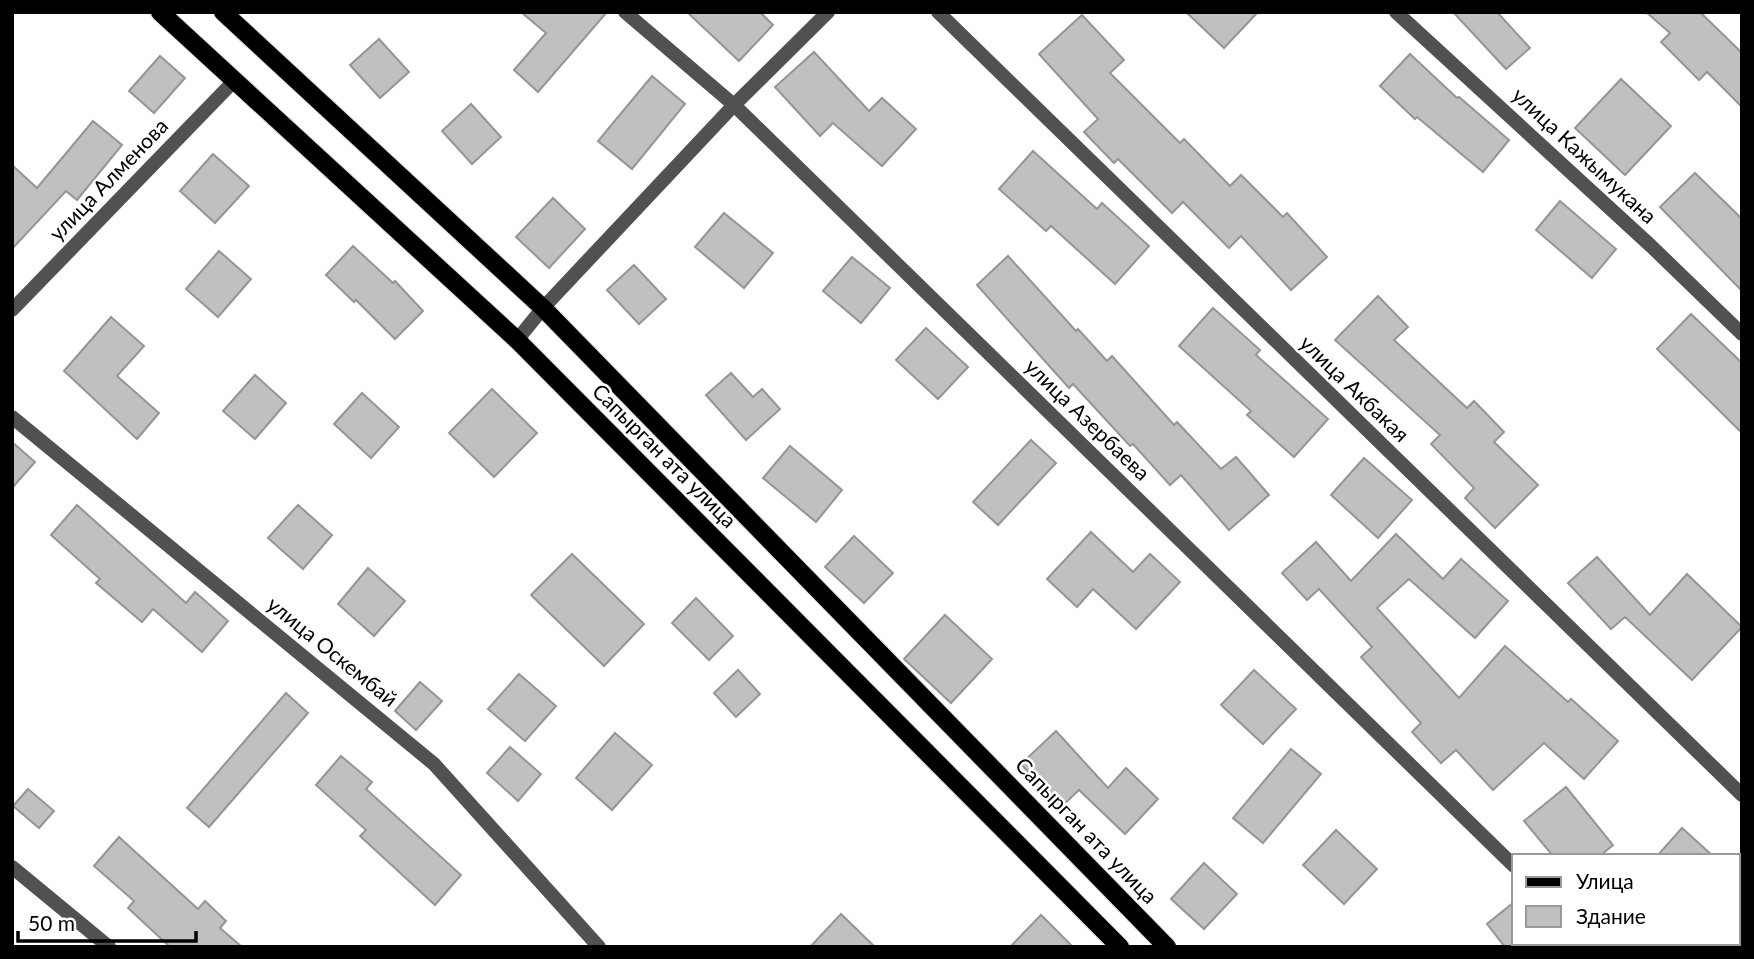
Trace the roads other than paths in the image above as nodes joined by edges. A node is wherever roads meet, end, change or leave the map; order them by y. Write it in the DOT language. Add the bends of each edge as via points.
graph roads {
  1 [pos="160,12"];
  2 [pos="223,12"];
  3 [pos="625,12"];
  4 [pos="828,12"];
  5 [pos="938,12"];
  6 [pos="1396,12"];
  7 [pos="235,80"];
  8 [pos="734,105"];
  9 [pos="542,308"];
  10 [pos="12,310"];
  11 [pos="1742,334"];
  12 [pos="517,340"];
  13 [pos="12,417"];
  14 [pos="1742,795"];
  15 [pos="1512,864"];
  16 [pos="12,867"];
  17 [pos="109,947"];
  18 [pos="600,947"];
  19 [pos="1120,947"];
  20 [pos="1167,947"];
  1 -- 7 [label="main road, Сапырган ата улица"];
  2 -- 9 [label="main road, Сапырган ата улица"];
  3 -- 8 [label="street, улица Азербаева"];
  4 -- 8 [label="street"];
  5 -- 14 [label="street, улица Акбакая"];
  6 -- 11 [label="street, улица Кажымукана"];
  7 -- 10 [label="street, улица Алменова"];
  7 -- 12 [label="main road, Сапырган ата улица"];
  8 -- 9 [label="street"];
  8 -- 15 [label="street, улица Азербаева"];
  9 -- 12 [label="street"];
  9 -- 20 [label="main road, Сапырган ата улица"];
  12 -- 19 [label="main road, Сапырган ата улица"];
  13 -- 18 [label="street, улица Оскембай" via="434,764"];
  16 -- 17 [label="street"];
}
